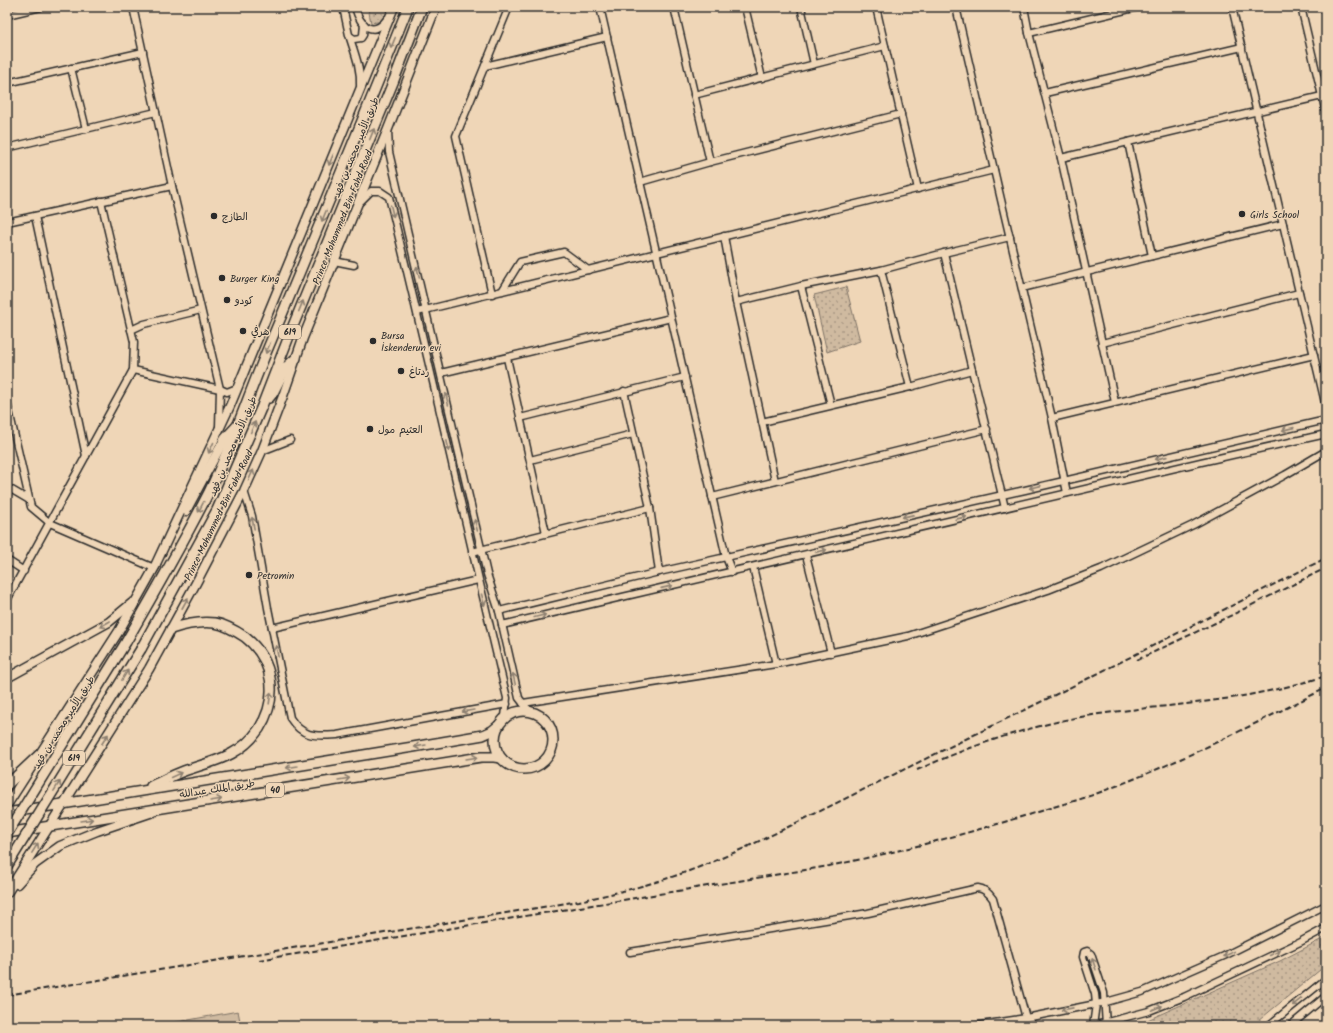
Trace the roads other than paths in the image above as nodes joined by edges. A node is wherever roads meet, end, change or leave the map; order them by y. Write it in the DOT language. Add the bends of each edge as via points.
graph roads {
  1 [pos="41,7"];
  2 [pos="133,7"];
  3 [pos="343,7"];
  4 [pos="355,7"];
  5 [pos="408,7"];
  6 [pos="422,7"];
  7 [pos="436,7"];
  8 [pos="509,7"];
  9 [pos="600,7"];
  10 [pos="674,7"];
  11 [pos="745,7"];
  12 [pos="800,7"];
  13 [pos="876,7"];
  14 [pos="956,7"];
  15 [pos="1024,7"];
  16 [pos="1138,7"];
  17 [pos="1232,7"];
  18 [pos="1301,7"];
  19 [pos="392,11"];
  20 [pos="7,16"];
  21 [pos="364,24"];
  22 [pos="1029,33"];
  23 [pos="350,36"];
  24 [pos="607,37"];
  25 [pos="885,46"];
  26 [pos="1242,47"];
  27 [pos="143,52"];
  28 [pos="814,64"];
  29 [pos="485,66"];
  30 [pos="71,68"];
  31 [pos="762,78"];
  32 [pos="7,83"];
  33 [pos="360,90"];
  34 [pos="1045,93"];
  35 [pos="694,95"];
  36 [pos="1322,96"];
  37 [pos="156,112"];
  38 [pos="1257,112"];
  39 [pos="1326,113"];
  40 [pos="901,114"];
  41 [pos="86,129"];
  42 [pos="388,129"];
  43 [pos="1128,142"];
  44 [pos="7,148"];
  45 [pos="1061,158"];
  46 [pos="710,162"];
  47 [pos="994,170"];
  48 [pos="640,182"];
  49 [pos="172,186"];
  50 [pos="918,189"];
  51 [pos="101,201"];
  52 [pos="357,205"];
  53 [pos="35,216"];
  54 [pos="7,222"];
  55 [pos="1283,224"];
  56 [pos="724,236"];
  57 [pos="1010,237"];
  58 [pos="656,253"];
  59 [pos="944,253"];
  60 [pos="1152,256"];
  61 [pos="334,261"];
  62 [pos="354,265"];
  63 [pos="588,270"];
  64 [pos="881,270"];
  65 [pos="1086,272"];
  66 [pos="801,286"];
  67 [pos="1022,288"];
  68 [pos="502,291"];
  69 [pos="492,294"];
  70 [pos="1299,294"];
  71 [pos="736,302"];
  72 [pos="201,310"];
  73 [pos="426,310"];
  74 [pos="417,312"];
  75 [pos="671,318"];
  76 [pos="131,330"];
  77 [pos="1102,343"];
  78 [pos="1314,355"];
  79 [pos="296,358"];
  80 [pos="507,358"];
  81 [pos="133,370"];
  82 [pos="972,370"];
  83 [pos="441,374"];
  84 [pos="685,377"];
  85 [pos="910,386"];
  86 [pos="237,388"];
  87 [pos="220,389"];
  88 [pos="624,391"];
  89 [pos="7,402"];
  90 [pos="1115,402"];
  91 [pos="830,405"];
  92 [pos="262,406"];
  93 [pos="1326,408"];
  94 [pos="520,418"];
  95 [pos="1052,418"];
  96 [pos="1326,420"];
  97 [pos="762,422"];
  98 [pos="239,423"];
  99 [pos="986,428"];
  100 [pos="219,430"];
  101 [pos="633,434"];
  102 [pos="1326,434"];
  103 [pos="290,440"];
  104 [pos="1326,450"];
  105 [pos="262,451"];
  106 [pos="86,456"];
  107 [pos="530,460"];
  108 [pos="1065,480"];
  109 [pos="775,481"];
  110 [pos="7,487"];
  111 [pos="244,491"];
  112 [pos="1067,493"];
  113 [pos="1002,495"];
  114 [pos="712,497"];
  115 [pos="29,500"];
  116 [pos="650,508"];
  117 [pos="1005,508"];
  118 [pos="50,523"];
  119 [pos="546,533"];
  120 [pos="482,550"];
  121 [pos="472,552"];
  122 [pos="806,555"];
  123 [pos="726,557"];
  124 [pos="7,560"];
  125 [pos="753,567"];
  126 [pos="154,568"];
  127 [pos="24,571"];
  128 [pos="659,572"];
  129 [pos="732,572"];
  130 [pos="478,580"];
  131 [pos="7,600"];
  132 [pos="136,600"];
  133 [pos="498,611"];
  134 [pos="502,625"];
  135 [pos="272,628"];
  136 [pos="171,630"];
  137 [pos="831,653"];
  138 [pos="776,664"];
  139 [pos="7,678"];
  140 [pos="523,703"];
  141 [pos="507,704"];
  142 [pos="532,712"];
  143 [pos="505,717"];
  144 [pos="498,726"];
  145 [pos="39,755"];
  146 [pos="501,758"];
  147 [pos="7,785"];
  148 [pos="140,791"];
  149 [pos="63,804"];
  150 [pos="7,805"];
  151 [pos="162,808"];
  152 [pos="7,813"];
  153 [pos="49,827"];
  154 [pos="7,834"];
  155 [pos="7,866"];
  156 [pos="7,894"];
  157 [pos="1326,905"];
  158 [pos="1326,928"];
  159 [pos="630,952"];
  160 [pos="1326,979"];
  161 [pos="1326,996"];
  162 [pos="1106,1002"];
  163 [pos="1096,1004"];
  164 [pos="1026,1018"];
  165 [pos="1106,1025"];
  166 [pos="974,1026"];
  167 [pos="1093,1026"];
  168 [pos="1268,1026"];
  169 [pos="1290,1026"];
  1 -- 20 [label="street"];
  2 -- 27 [label="street"];
  3 -- 23 [label="street"];
  4 -- 21 [label="street" via="357,16"];
  5 -- 98 [label="highway, طريق الأمير محمد بن فهد / 619, one-way"];
  92 -- 6 [label="highway, طريق الأمير محمد بن فهد / 619, one-way"];
  7 -- 42 [label="main road, Prince Mohammed Bin Fahd Road"];
  8 -- 29 [label="street"];
  9 -- 24 [label="street"];
  10 -- 35 [label="street"];
  11 -- 31 [label="street"];
  12 -- 28 [label="street"];
  13 -- 25 [label="street"];
  14 -- 47 [label="street"];
  15 -- 22 [label="street"];
  16 -- 22 [label="street"];
  17 -- 26 [label="street"];
  18 -- 36 [label="street"];
  19 -- 21 [label="street" via="377,29 370,29"];
  19 -- 33 [label="main road"];
  21 -- 23 [label="street" via="361,38 354,39"];
  22 -- 34 [label="street"];
  23 -- 33 [label="street" via="359,64"];
  24 -- 29 [label="street"];
  24 -- 48 [label="street"];
  25 -- 28 [label="street"];
  25 -- 40 [label="street"];
  26 -- 34 [label="street"];
  26 -- 38 [label="street"];
  27 -- 30 [label="street"];
  27 -- 37 [label="street"];
  28 -- 31 [label="street"];
  29 -- 69 [label="street" via="456,136"];
  30 -- 32 [label="street"];
  30 -- 41 [label="street"];
  31 -- 35 [label="street"];
  33 -- 86 [label="main road, one-way"];
  34 -- 45 [label="street"];
  35 -- 46 [label="street"];
  36 -- 38 [label="street"];
  36 -- 39 [label="street"];
  37 -- 41 [label="street"];
  37 -- 49 [label="street"];
  38 -- 43 [label="street"];
  38 -- 55 [label="street"];
  40 -- 46 [label="street"];
  40 -- 50 [label="street"];
  41 -- 44 [label="street"];
  42 -- 52 [label="main road, Prince Mohammed Bin Fahd Road"];
  73 -- 42 [label="street, one-way" via="390,152"];
  43 -- 45 [label="street"];
  43 -- 60 [label="street"];
  45 -- 65 [label="street"];
  46 -- 48 [label="street"];
  47 -- 50 [label="street"];
  47 -- 57 [label="street"];
  48 -- 58 [label="street"];
  49 -- 51 [label="street"];
  49 -- 72 [label="street"];
  50 -- 56 [label="street"];
  51 -- 53 [label="street"];
  51 -- 76 [label="street"];
  52 -- 61 [label="main road, Prince Mohammed Bin Fahd Road"];
  52 -- 74 [label="street, one-way" via="371,190 380,191 389,198"];
  53 -- 54 [label="street"];
  53 -- 106 [label="street"];
  55 -- 60 [label="street"];
  55 -- 70 [label="street"];
  56 -- 58 [label="street"];
  56 -- 71 [label="street"];
  57 -- 59 [label="street"];
  57 -- 67 [label="street"];
  58 -- 63 [label="street"];
  58 -- 75 [label="street"];
  59 -- 64 [label="street"];
  59 -- 82 [label="street"];
  60 -- 65 [label="street"];
  61 -- 62 [label="street"];
  61 -- 79 [label="main road, Prince Mohammed Bin Fahd Road"];
  63 -- 68 [label="street"];
  63 -- 68 [label="street" via="564,252 520,262"];
  64 -- 66 [label="street"];
  64 -- 85 [label="street"];
  65 -- 67 [label="street"];
  65 -- 77 [label="street"];
  66 -- 71 [label="street"];
  66 -- 91 [label="street"];
  67 -- 95 [label="street"];
  68 -- 69 [label="street"];
  69 -- 73 [label="street"];
  70 -- 77 [label="street"];
  70 -- 78 [label="street"];
  71 -- 97 [label="street"];
  72 -- 76 [label="street" via="144,324"];
  72 -- 87 [label="street"];
  73 -- 74 [label="street"];
  73 -- 83 [label="street"];
  74 -- 121 [label="street, one-way"];
  75 -- 80 [label="street"];
  75 -- 84 [label="street"];
  76 -- 81 [label="street" via="134,342"];
  77 -- 90 [label="street"];
  78 -- 90 [label="street"];
  78 -- 93 [label="street"];
  79 -- 92 [label="highway" via="286,368 273,393"];
  79 -- 105 [label="main road, Prince Mohammed Bin Fahd Road"];
  80 -- 83 [label="street"];
  80 -- 94 [label="street"];
  81 -- 87 [label="street"];
  81 -- 106 [label="street"];
  82 -- 85 [label="street"];
  82 -- 99 [label="street"];
  120 -- 83 [label="street, one-way"];
  84 -- 88 [label="street"];
  84 -- 114 [label="street"];
  85 -- 91 [label="street"];
  86 -- 87 [label="street" via="227,392"];
  86 -- 100 [label="main road"];
  87 -- 100 [label="street"];
  88 -- 94 [label="street"];
  88 -- 101 [label="street"];
  89 -- 115 [label="street"];
  90 -- 95 [label="street"];
  91 -- 97 [label="street"];
  155 -- 92 [label="highway, طريق الأمير محمد بن فهد / 619, one-way, bridge" via="141,649 218,510"];
  94 -- 107 [label="street"];
  95 -- 108 [label="street"];
  96 -- 108 [label="street, one-way"];
  97 -- 109 [label="street"];
  98 -- 126 [label="main road" via="225,438"];
  98 -- 154 [label="highway, طريق الأمير محمد بن فهد / 619, one-way, bridge" via="209,490 171,564 126,642"];
  99 -- 109 [label="street"];
  99 -- 113 [label="street"];
  100 -- 126 [label="main road, one-way"];
  101 -- 107 [label="street"];
  101 -- 116 [label="street"];
  102 -- 112 [label="street"];
  103 -- 105 [label="street"];
  104 -- 137 [label="street" via="1192,525 1101,569 1048,590 908,636"];
  111 -- 105 [label="main road, Prince Mohammed Bin Fahd Road, one-way"];
  106 -- 118 [label="street"];
  107 -- 119 [label="street"];
  108 -- 112 [label="street"];
  108 -- 113 [label="street, one-way"];
  109 -- 114 [label="street"];
  110 -- 115 [label="street"];
  135 -- 111 [label="street, one-way" via="252,516"];
  136 -- 111 [label="main road, Prince Mohammed Bin Fahd Road, one-way"];
  112 -- 117 [label="street"];
  113 -- 117 [label="street"];
  113 -- 123 [label="street, one-way"];
  114 -- 123 [label="street"];
  115 -- 118 [label="street" via="31,507"];
  116 -- 119 [label="street"];
  116 -- 128 [label="street"];
  122 -- 117 [label="street, one-way"];
  118 -- 126 [label="street"];
  118 -- 127 [label="street"];
  119 -- 120 [label="street"];
  120 -- 121 [label="street"];
  120 -- 133 [label="street"];
  121 -- 130 [label="street"];
  122 -- 125 [label="street"];
  122 -- 137 [label="street"];
  123 -- 128 [label="street"];
  123 -- 129 [label="street"];
  124 -- 127 [label="street"];
  125 -- 129 [label="street"];
  125 -- 138 [label="street"];
  126 -- 132 [label="main road"];
  127 -- 131 [label="street"];
  128 -- 133 [label="street"];
  134 -- 129 [label="street, one-way"];
  130 -- 135 [label="street"];
  130 -- 141 [label="street, one-way"];
  132 -- 139 [label="main road, one-way" via="109,622"];
  132 -- 145 [label="main road"];
  133 -- 134 [label="street"];
  140 -- 134 [label="street, one-way" via="519,698"];
  141 -- 135 [label="street, one-way" via="337,735 316,736 300,730 290,718"];
  148 -- 136 [label="highway, one-way" via="183,772 218,761 242,747 258,730 272,696 270,676 262,656 252,643 234,630 216,623 195,622"];
  149 -- 136 [label="main road, Prince Mohammed Bin Fahd Road, one-way"];
  137 -- 138 [label="street"];
  138 -- 140 [label="street"];
  140 -- 142 [label="street"];
  141 -- 143 [label="street"];
  142 -- 143 [label="highway" via="520,711"];
  142 -- 146 [label="highway" via="542,717 552,731 552,748 546,758 538,766 527,769 515,768"];
  143 -- 144 [label="highway"];
  144 -- 146 [label="highway" via="495,743"];
  144 -- 148 [label="highway, طريق الملك عبدالله / 40, one-way" via="483,735"];
  145 -- 147 [label="highway"];
  145 -- 150 [label="main road"];
  151 -- 146 [label="highway, طريق الملك عبدالله / 40, one-way" via="481,757"];
  148 -- 149 [label="highway, طريق الملك عبدالله / 40"];
  149 -- 152 [label="highway, طريق الملك عبدالله / 40"];
  149 -- 153 [label="main road, Prince Mohammed Bin Fahd Road"];
  153 -- 151 [label="highway, طريق الملك عبدالله / 40, one-way"];
  151 -- 156 [label="main road" via="97,830 60,846 35,864"];
  153 -- 154 [label="highway, طريق الملك عبدالله / 40"];
  156 -- 153 [label="main road, Prince Mohammed Bin Fahd Road, one-way"];
  157 -- 162 [label="street, one-way" via="1163,983"];
  165 -- 158 [label="street, one-way" via="1184,997"];
  159 -- 164 [label="street" via="868,913 978,888 983,889 993,899"];
  160 -- 168 [label="street, one-way"];
  161 -- 169 [label="street"];
  162 -- 163 [label="street"];
  162 -- 163 [label="street, one-way" via="1091,954 1085,951 1083,957"];
  162 -- 165 [label="street"];
  163 -- 164 [label="street, one-way"];
  163 -- 167 [label="street"];
  164 -- 166 [label="street"];
  165 -- 167 [label="street"];
}
